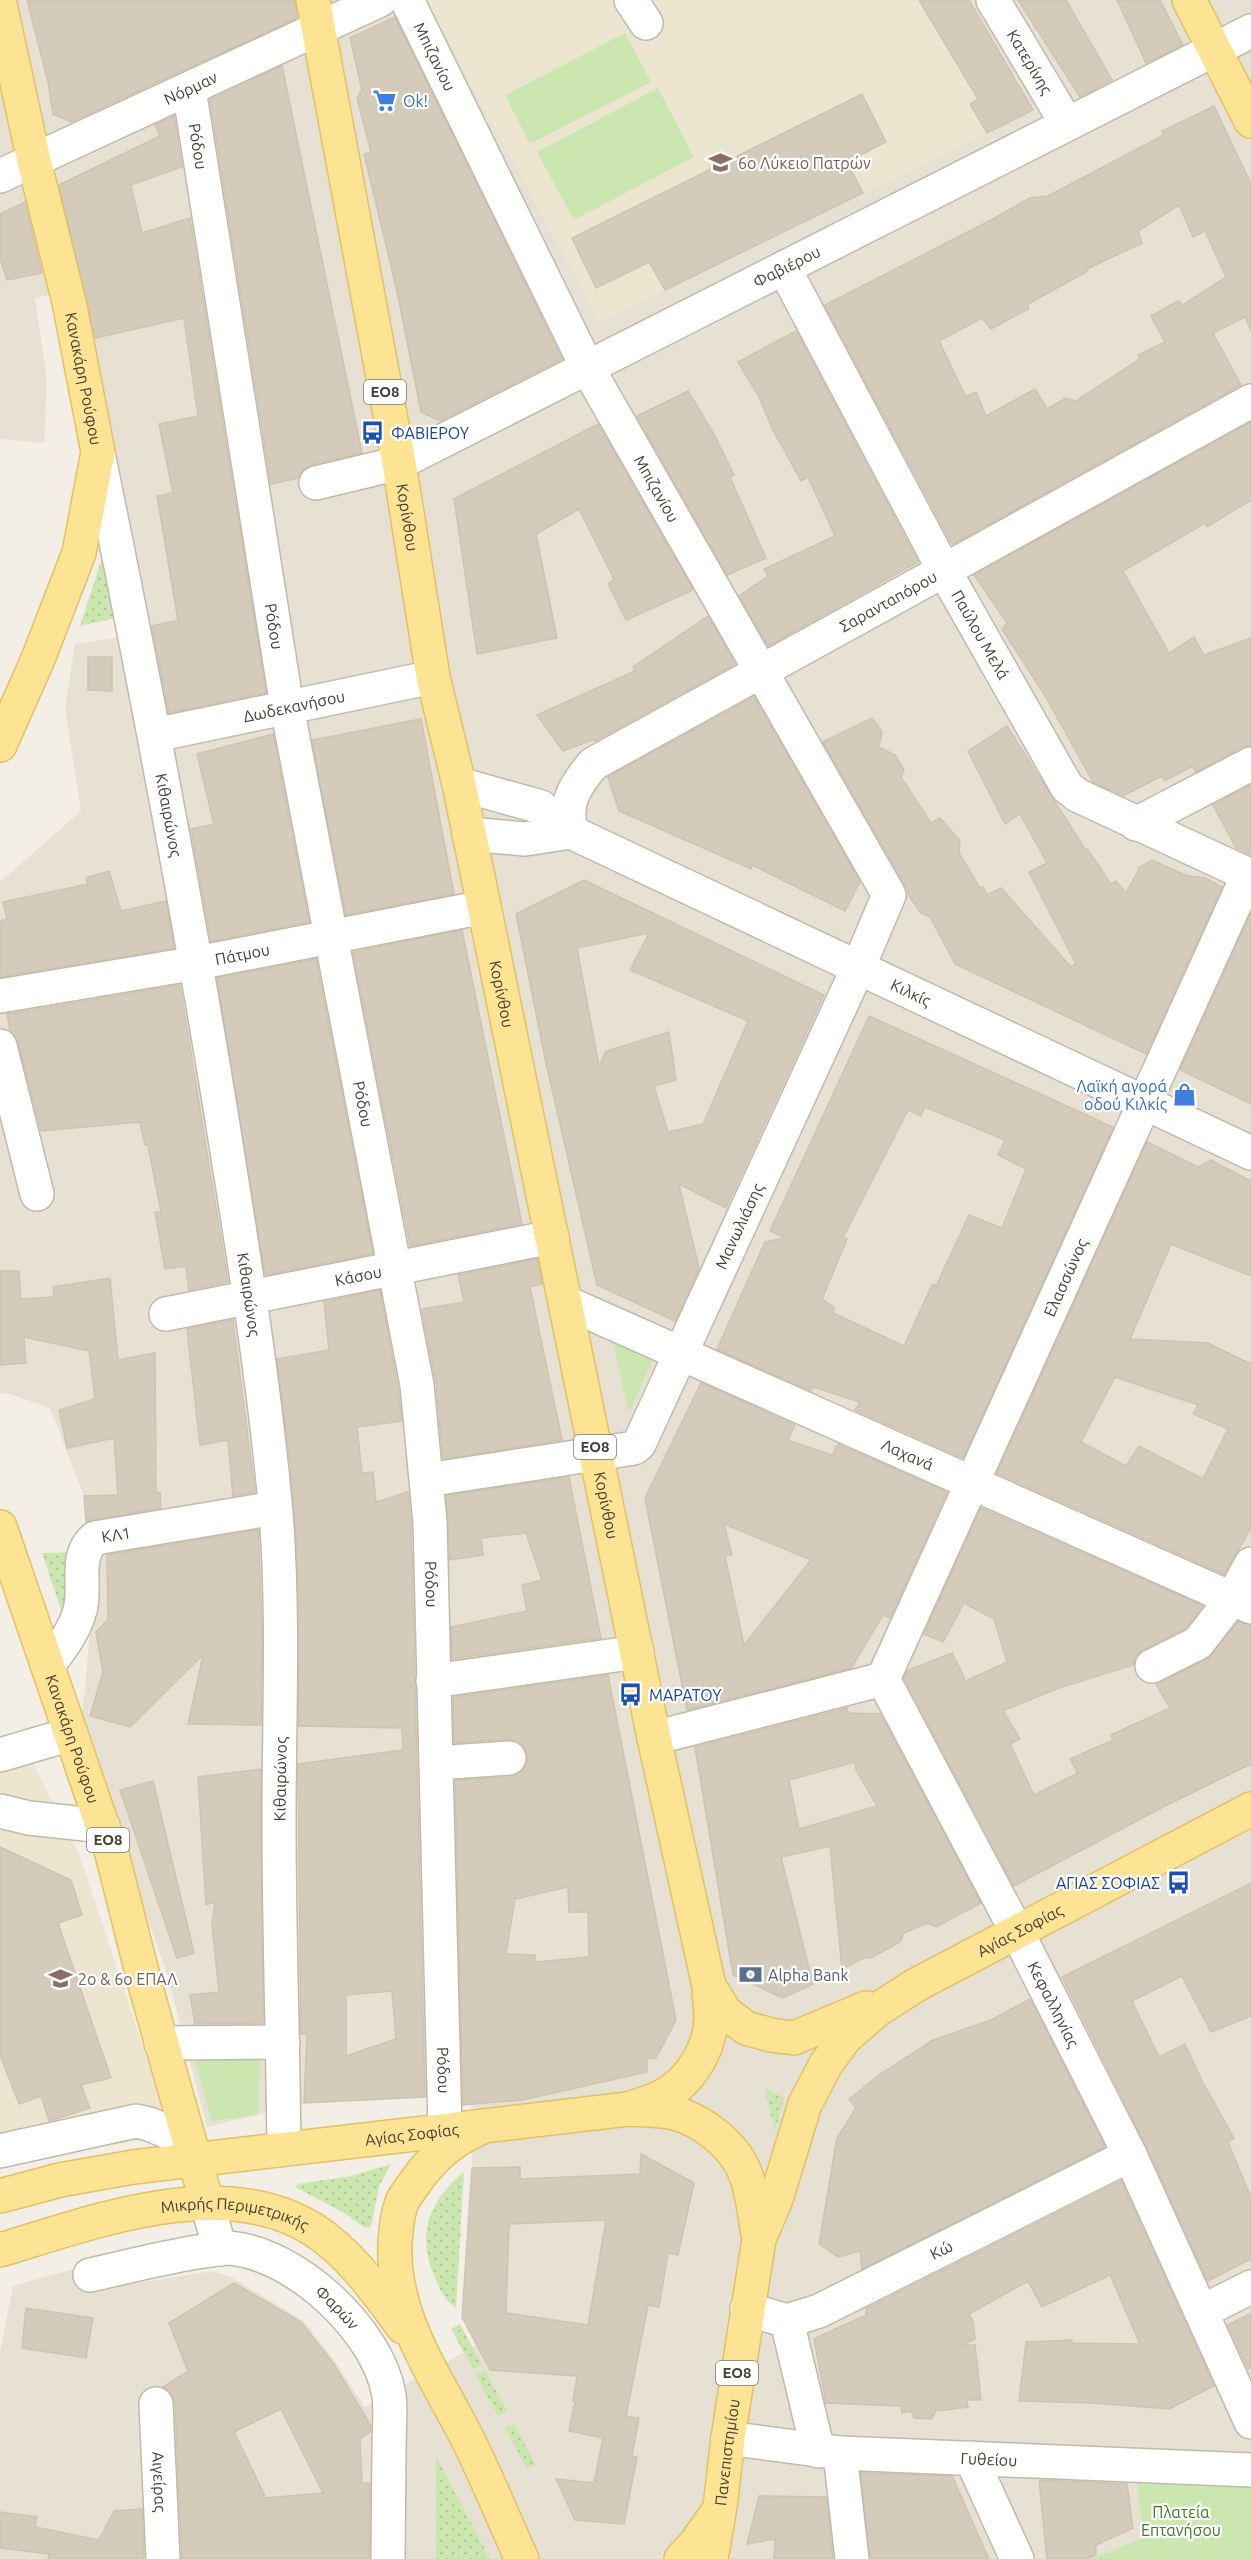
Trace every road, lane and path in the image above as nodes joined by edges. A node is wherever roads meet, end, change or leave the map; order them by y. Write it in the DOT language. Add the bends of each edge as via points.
graph roads {
  1 [pos="380,0"];
  2 [pos="407,0"];
  3 [pos="993,0"];
  4 [pos="1189,0"];
  5 [pos="0,4"];
  6 [pos="316,15"];
  7 [pos="1251,31"];
  8 [pos="1215,49"];
  9 [pos="189,89"];
  10 [pos="1251,121"];
  11 [pos="1067,124"];
  12 [pos="34,160"];
  13 [pos="0,176"];
  14 [pos="784,268"];
  15 [pos="587,367"];
  16 [pos="1251,401"];
  17 [pos="98,452"];
  18 [pos="399,463"];
  19 [pos="316,483"];
  20 [pos="945,572"];
  21 [pos="762,670"];
  22 [pos="433,677"];
  23 [pos="287,708"];
  24 [pos="155,735"];
  25 [pos="0,745"];
  26 [pos="1251,764"];
  27 [pos="459,784"];
  28 [pos="1136,824"];
  29 [pos="571,832"];
  30 [pos="469,834"];
  31 [pos="1249,876"];
  32 [pos="484,907"];
  33 [pos="329,937"];
  34 [pos="197,963"];
  35 [pos="858,968"];
  36 [pos="0,996"];
  37 [pos="0,1046"];
  38 [pos="1145,1102"];
  39 [pos="1251,1153"];
  40 [pos="37,1194"];
  41 [pos="552,1237"];
  42 [pos="395,1269"];
  43 [pos="251,1297"];
  44 [pos="565,1302"];
  45 [pos="166,1314"];
  46 [pos="680,1355"];
  47 [pos="596,1455"];
  48 [pos="427,1480"];
  49 [pos="972,1484"];
  50 [pos="275,1508"];
  51 [pos="0,1527"];
  52 [pos="1251,1564"];
  53 [pos="1242,1603"];
  54 [pos="637,1652"];
  55 [pos="49,1664"];
  56 [pos="1152,1666"];
  57 [pos="883,1679"];
  58 [pos="433,1681"];
  59 [pos="71,1734"];
  60 [pos="654,1738"];
  61 [pos="0,1755"];
  62 [pos="509,1758"];
  63 [pos="436,1763"];
  64 [pos="1251,1809"];
  65 [pos="0,1810"];
  66 [pos="103,1826"];
  67 [pos="1017,1932"];
  68 [pos="916,1985"];
  69 [pos="709,1986"];
  70 [pos="283,2042"];
  71 [pos="161,2043"];
  72 [pos="628,2109"];
  73 [pos="495,2124"];
  74 [pos="445,2130"];
  75 [pos="284,2149"];
  76 [pos="192,2150"];
  77 [pos="0,2151"];
  78 [pos="1130,2155"];
  79 [pos="0,2196"];
  80 [pos="207,2203"];
  81 [pos="759,2239"];
  82 [pos="220,2249"];
  83 [pos="0,2250"];
  84 [pos="90,2275"];
  85 [pos="1251,2287"];
  86 [pos="747,2308"];
  87 [pos="1201,2312"];
  88 [pos="787,2321"];
  89 [pos="418,2349"];
  90 [pos="156,2404"];
  91 [pos="1251,2422"];
  92 [pos="728,2438"];
  93 [pos="829,2452"];
  94 [pos="971,2458"];
  95 [pos="1251,2470"];
  96 [pos="500,2505"];
  97 [pos="720,2507"];
  98 [pos="164,2559"];
  99 [pos="388,2559"];
  100 [pos="522,2559"];
  101 [pos="535,2559"];
  102 [pos="681,2559"];
  103 [pos="711,2559"];
  104 [pos="852,2559"];
  105 [pos="1017,2559"];
  1 -- 6 [label="street, Νόρμαν"];
  2 -- 15 [label="street, Μπιζανίου"];
  3 -- 11 [label="street, Κατερίνης"];
  4 -- 8 [label="main road"];
  5 -- 12 [label="main road, Κανακάρη Ρούφου"];
  6 -- 9 [label="street, Νόρμαν"];
  6 -- 18 [label="main road, Κορίνθου / ΕΟ8"];
  7 -- 8 [label="street, Φαβιέρου"];
  8 -- 10 [label="main road"];
  8 -- 11 [label="street, Φαβιέρου"];
  9 -- 12 [label="street, Νόρμαν"];
  9 -- 23 [label="street, Ρόδου"];
  11 -- 14 [label="street, Φαβιέρου"];
  12 -- 13 [label="street, Νόρμαν"];
  12 -- 17 [label="main road, Κανακάρη Ρούφου" via="69,302"];
  14 -- 15 [label="street, Φαβιέρου"];
  14 -- 20 [label="street, Παύλου Μελά"];
  15 -- 18 [label="street, Φαβιέρου"];
  15 -- 21 [label="street, Μπιζανίου"];
  16 -- 20 [label="street, Σαρανταπόρου"];
  17 -- 24 [label="street, Κιθαιρώνος"];
  17 -- 25 [label="main road, Κανακάρη Ρούφου" via="79,553"];
  18 -- 19 [label="street, Φαβιέρου"];
  18 -- 22 [label="main road, Κορίνθου / ΕΟ8"];
  20 -- 21 [label="street, Σαρανταπόρου"];
  20 -- 28 [label="street, Παύλου Μελά" via="1067,788"];
  21 -- 29 [label="street, Σαρανταπόρου" via="593,764 569,804"];
  21 -- 35 [label="street, Μπιζανίου" via="889,892"];
  22 -- 23 [label="street, Δωδεκανήσου"];
  22 -- 27 [label="main road, Κορίνθου / ΕΟ8"];
  23 -- 24 [label="street, Δωδεκανήσου"];
  23 -- 33 [label="street, Ρόδου"];
  24 -- 34 [label="street, Κιθαιρώνος"];
  26 -- 28 [label="street"];
  27 -- 29 [label="street, Κιλκίς" via="541,807"];
  27 -- 30 [label="main road, Κορίνθου / ΕΟ8"];
  28 -- 31 [label="street, Παύλου Μελά"];
  29 -- 30 [label="street" via="525,839"];
  29 -- 35 [label="street, Κιλκίς"];
  30 -- 32 [label="main road, Κορίνθου / ΕΟ8"];
  31 -- 38 [label="street, Ελασσώνος"];
  32 -- 33 [label="street, Πάτμου"];
  32 -- 41 [label="main road, Κορίνθου / ΕΟ8"];
  33 -- 34 [label="street, Πάτμου"];
  33 -- 42 [label="street, Ρόδου"];
  34 -- 36 [label="street, Πάτμου"];
  34 -- 43 [label="street, Κιθαιρώνος"];
  35 -- 38 [label="street, Κιλκίς"];
  35 -- 46 [label="street, Μανωλιάσης"];
  37 -- 40 [label="street"];
  38 -- 39 [label="street, Κιλκίς"];
  38 -- 49 [label="street, Ελασσώνος"];
  41 -- 42 [label="street, Κάσου"];
  41 -- 44 [label="main road, Κορίνθου / ΕΟ8"];
  42 -- 43 [label="street, Κάσου"];
  42 -- 48 [label="street, Ρόδου" via="417,1385"];
  43 -- 45 [label="street, Κάσου"];
  43 -- 50 [label="street, Κιθαιρώνος"];
  44 -- 46 [label="street, Λαχανά"];
  44 -- 47 [label="main road, Κορίνθου / ΕΟ8"];
  46 -- 47 [label="street, Μανωλιάσης" via="639,1444"];
  46 -- 49 [label="street, Λαχανά"];
  47 -- 48 [label="street"];
  47 -- 54 [label="main road, Κορίνθου / ΕΟ8"];
  48 -- 58 [label="street, Ρόδου"];
  49 -- 53 [label="street, Λαχανά"];
  49 -- 57 [label="street, Ελασσώνος"];
  50 -- 55 [label="street, ΚΛ1" via="95,1538 84,1556 81,1610"];
  50 -- 70 [label="street, Κιθαιρώνος" via="281,1582 279,1828"];
  51 -- 55 [label="main road, Κανακάρη Ρούφου / ΕΟ8"];
  52 -- 53 [label="street"];
  53 -- 56 [label="street" via="1198,1643"];
  54 -- 58 [label="street"];
  54 -- 60 [label="main road, Κορίνθου / ΕΟ8"];
  55 -- 59 [label="main road, Κανακάρη Ρούφου / ΕΟ8"];
  57 -- 60 [label="street"];
  57 -- 67 [label="street, Κεφαλληνίας"];
  58 -- 63 [label="street, Ρόδου"];
  59 -- 61 [label="street"];
  59 -- 66 [label="main road, Κανακάρη Ρούφου / ΕΟ8"];
  60 -- 69 [label="main road, Κορίνθου / ΕΟ8"];
  62 -- 63 [label="street"];
  63 -- 74 [label="street, Ρόδου"];
  64 -- 67 [label="main road, Αγίας Σοφίας"];
  65 -- 66 [label="street" via="29,1818"];
  66 -- 71 [label="main road, Κανακάρη Ρούφου / ΕΟ8"];
  67 -- 68 [label="main road, Αγίας Σοφίας"];
  67 -- 78 [label="street, Κεφαλληνίας"];
  68 -- 69 [label="main road" via="794,2038 746,2028 725,2012"];
  68 -- 81 [label="main road" via="877,2010 845,2038 826,2064 805,2104 776,2199"];
  69 -- 72 [label="main road, ΕΟ8" via="711,2021 705,2048 696,2064 665,2095"];
  70 -- 71 [label="street"];
  70 -- 75 [label="street, Κιθαιρώνος"];
  71 -- 76 [label="main road, Κανακάρη Ρούφου / ΕΟ8"];
  72 -- 73 [label="main road, Αγίας Σοφίας / ΕΟ8"];
  72 -- 81 [label="main road, ΕΟ8" via="684,2116 731,2150 746,2174"];
  73 -- 74 [label="main road, Αγίας Σοφίας / ΕΟ8"];
  73 -- 89 [label="main road, ΕΟ8" via="447,2147 403,2200 396,2231 395,2263 399,2293"];
  74 -- 75 [label="main road, Αγίας Σοφίας / ΕΟ8"];
  75 -- 76 [label="main road, Αγίας Σοφίας / ΕΟ8"];
  76 -- 77 [label="street" via="149,2124 136,2121"];
  76 -- 79 [label="main road"];
  76 -- 80 [label="main road, Κανακάρη Ρούφου"];
  78 -- 87 [label="street, Κεφαλληνίας"];
  78 -- 88 [label="street, Κώ" via="819,2311"];
  80 -- 82 [label="street"];
  80 -- 83 [label="main road, Μικρής Περιμετρικής" via="108,2219"];
  80 -- 89 [label="main road, Μικρής Περιμετρικής" via="265,2209 316,2231 364,2276"];
  81 -- 86 [label="main road, Πανεπιστημίου / ΕΟ8"];
  82 -- 84 [label="street, Φαρών"];
  82 -- 99 [label="street, Φαρών" via="254,2254 298,2275 343,2311 370,2349 389,2397"];
  85 -- 87 [label="street"];
  86 -- 88 [label="street"];
  86 -- 92 [label="main road, Πανεπιστημίου / ΕΟ8"];
  87 -- 91 [label="street, Κεφαλληνίας"];
  88 -- 93 [label="street"];
  89 -- 96 [label="main road, ΕΟ8"];
  90 -- 98 [label="street, Αιγείρας"];
  92 -- 93 [label="street, Γυθείου"];
  92 -- 97 [label="main road, Πανεπιστημίου / ΕΟ8"];
  93 -- 94 [label="street, Γυθείου"];
  93 -- 104 [label="street"];
  94 -- 95 [label="street, Γυθείου"];
  94 -- 105 [label="street"];
  96 -- 100 [label="main road, ΕΟ8"];
  96 -- 101 [label="main road, ΕΟ8" via="521,2543"];
  97 -- 102 [label="main road, ΕΟ8"];
  97 -- 103 [label="main road, Πανεπιστημίου / ΕΟ8"];
}
